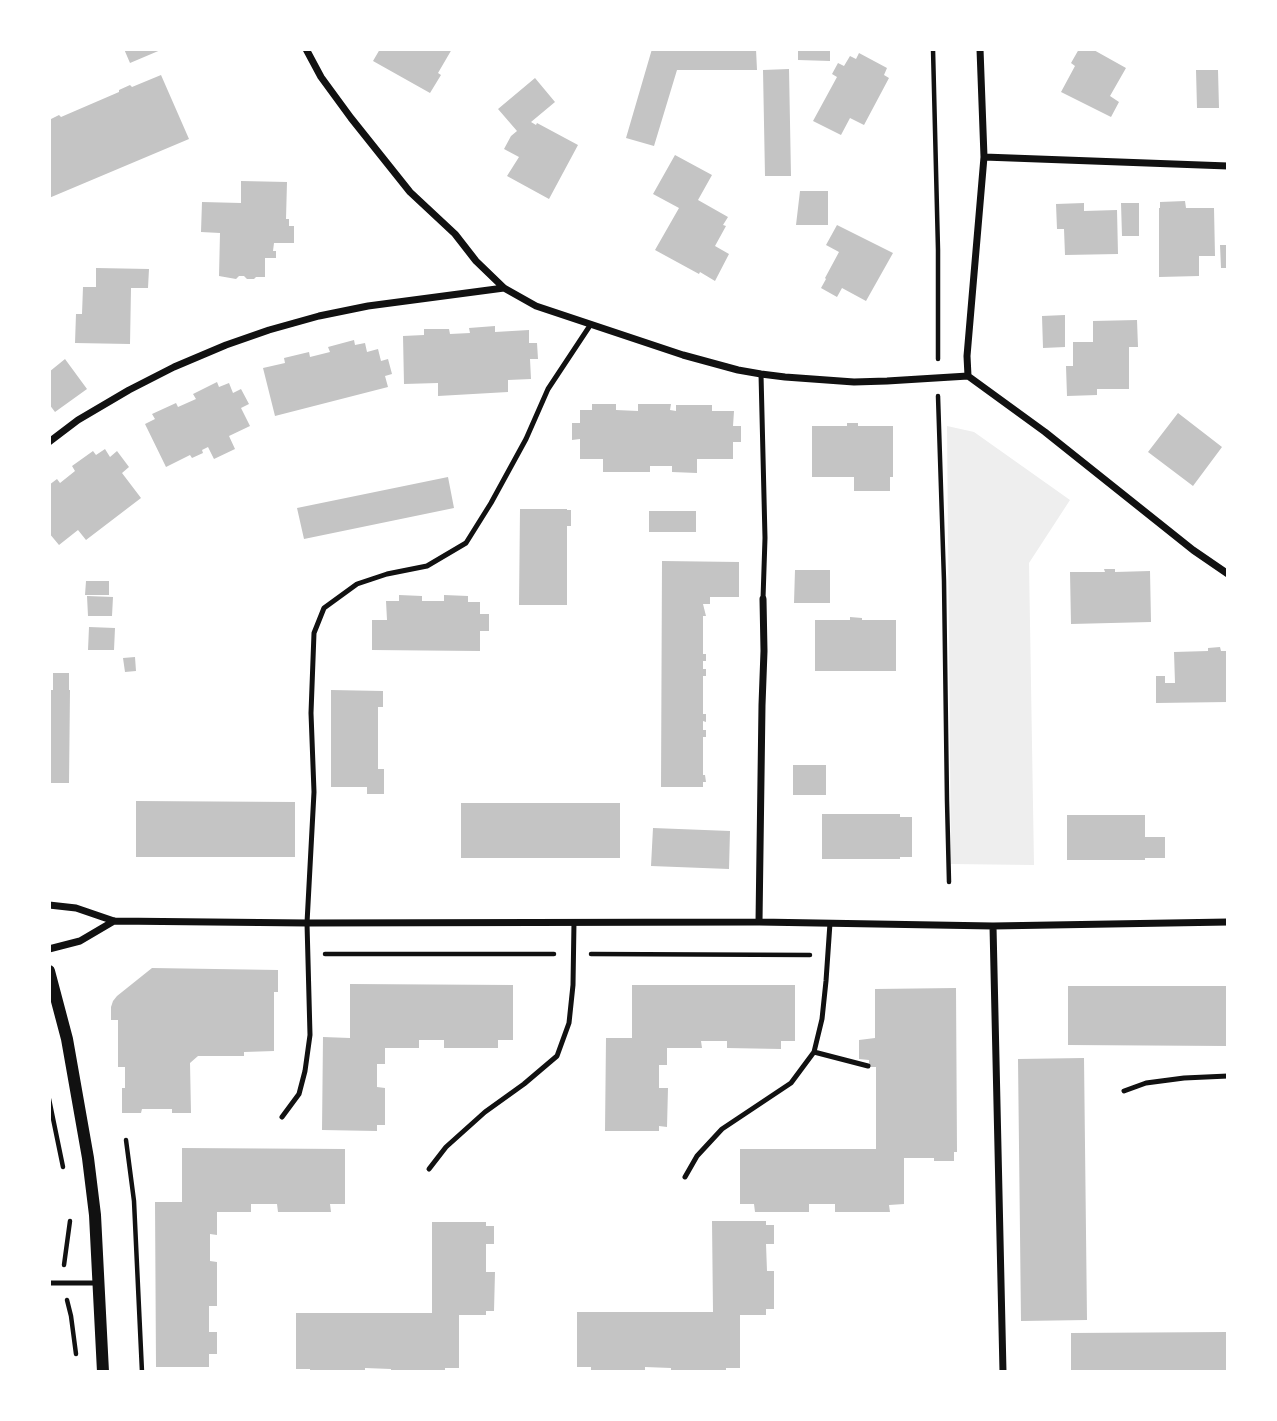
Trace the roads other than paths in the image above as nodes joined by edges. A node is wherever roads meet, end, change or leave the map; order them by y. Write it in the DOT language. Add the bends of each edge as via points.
graph roads {
  1 [pos="306,49"];
  2 [pos="980,49"];
  3 [pos="984,157"];
  4 [pos="1228,166"];
  5 [pos="504,288"];
  6 [pos="591,324"];
  7 [pos="761,374"];
  8 [pos="968,376"];
  9 [pos="49,442"];
  10 [pos="1228,573"];
  11 [pos="763,599"];
  12 [pos="49,905"];
  13 [pos="114,921"];
  14 [pos="574,922"];
  15 [pos="759,922"];
  16 [pos="1228,922"];
  17 [pos="307,923"];
  18 [pos="830,923"];
  19 [pos="993,926"];
  20 [pos="49,948"];
  21 [pos="49,971"];
  22 [pos="814,1052"];
  23 [pos="868,1066"];
  24 [pos="1228,1076"];
  25 [pos="1124,1091"];
  26 [pos="282,1118"];
  27 [pos="429,1169"];
  28 [pos="685,1177"];
  29 [pos="49,1283"];
  30 [pos="99,1283"];
  31 [pos="103,1372"];
  32 [pos="1003,1372"];
  1 -- 5 [label="street" via="321,77 410,192"];
  2 -- 3 [label="street"];
  3 -- 4 [label="street"];
  3 -- 8 [label="street"];
  5 -- 6 [label="street" via="536,306"];
  5 -- 9 [label="street" via="368,306 269,330 129,390"];
  6 -- 7 [label="street" via="682,355"];
  6 -- 17 [label="lane" via="548,390 526,439 466,543 428,566 357,584 324,608 314,633 314,792"];
  7 -- 8 [label="street" via="854,382"];
  7 -- 11 [label="lane"];
  8 -- 10 [label="street"];
  11 -- 15 [label="street"];
  12 -- 13 [label="street"];
  13 -- 17 [label="street"];
  13 -- 20 [label="street" via="80,942"];
  14 -- 15 [label="street"];
  14 -- 17 [label="street"];
  14 -- 27 [label="lane" via="569,1023 557,1056 485,1112"];
  15 -- 18 [label="street"];
  16 -- 19 [label="street"];
  17 -- 26 [label="lane" via="310,1035 299,1094"];
  18 -- 19 [label="street"];
  18 -- 22 [label="lane" via="822,1019"];
  19 -- 32 [label="street"];
  21 -- 30 [label="street" via="67,1039 88,1158"];
  22 -- 23 [label="lane"];
  22 -- 28 [label="lane" via="791,1083 722,1129"];
  24 -- 25 [label="lane" via="1146,1083"];
  29 -- 30 [label="lane"];
  30 -- 31 [label="street"];
}
